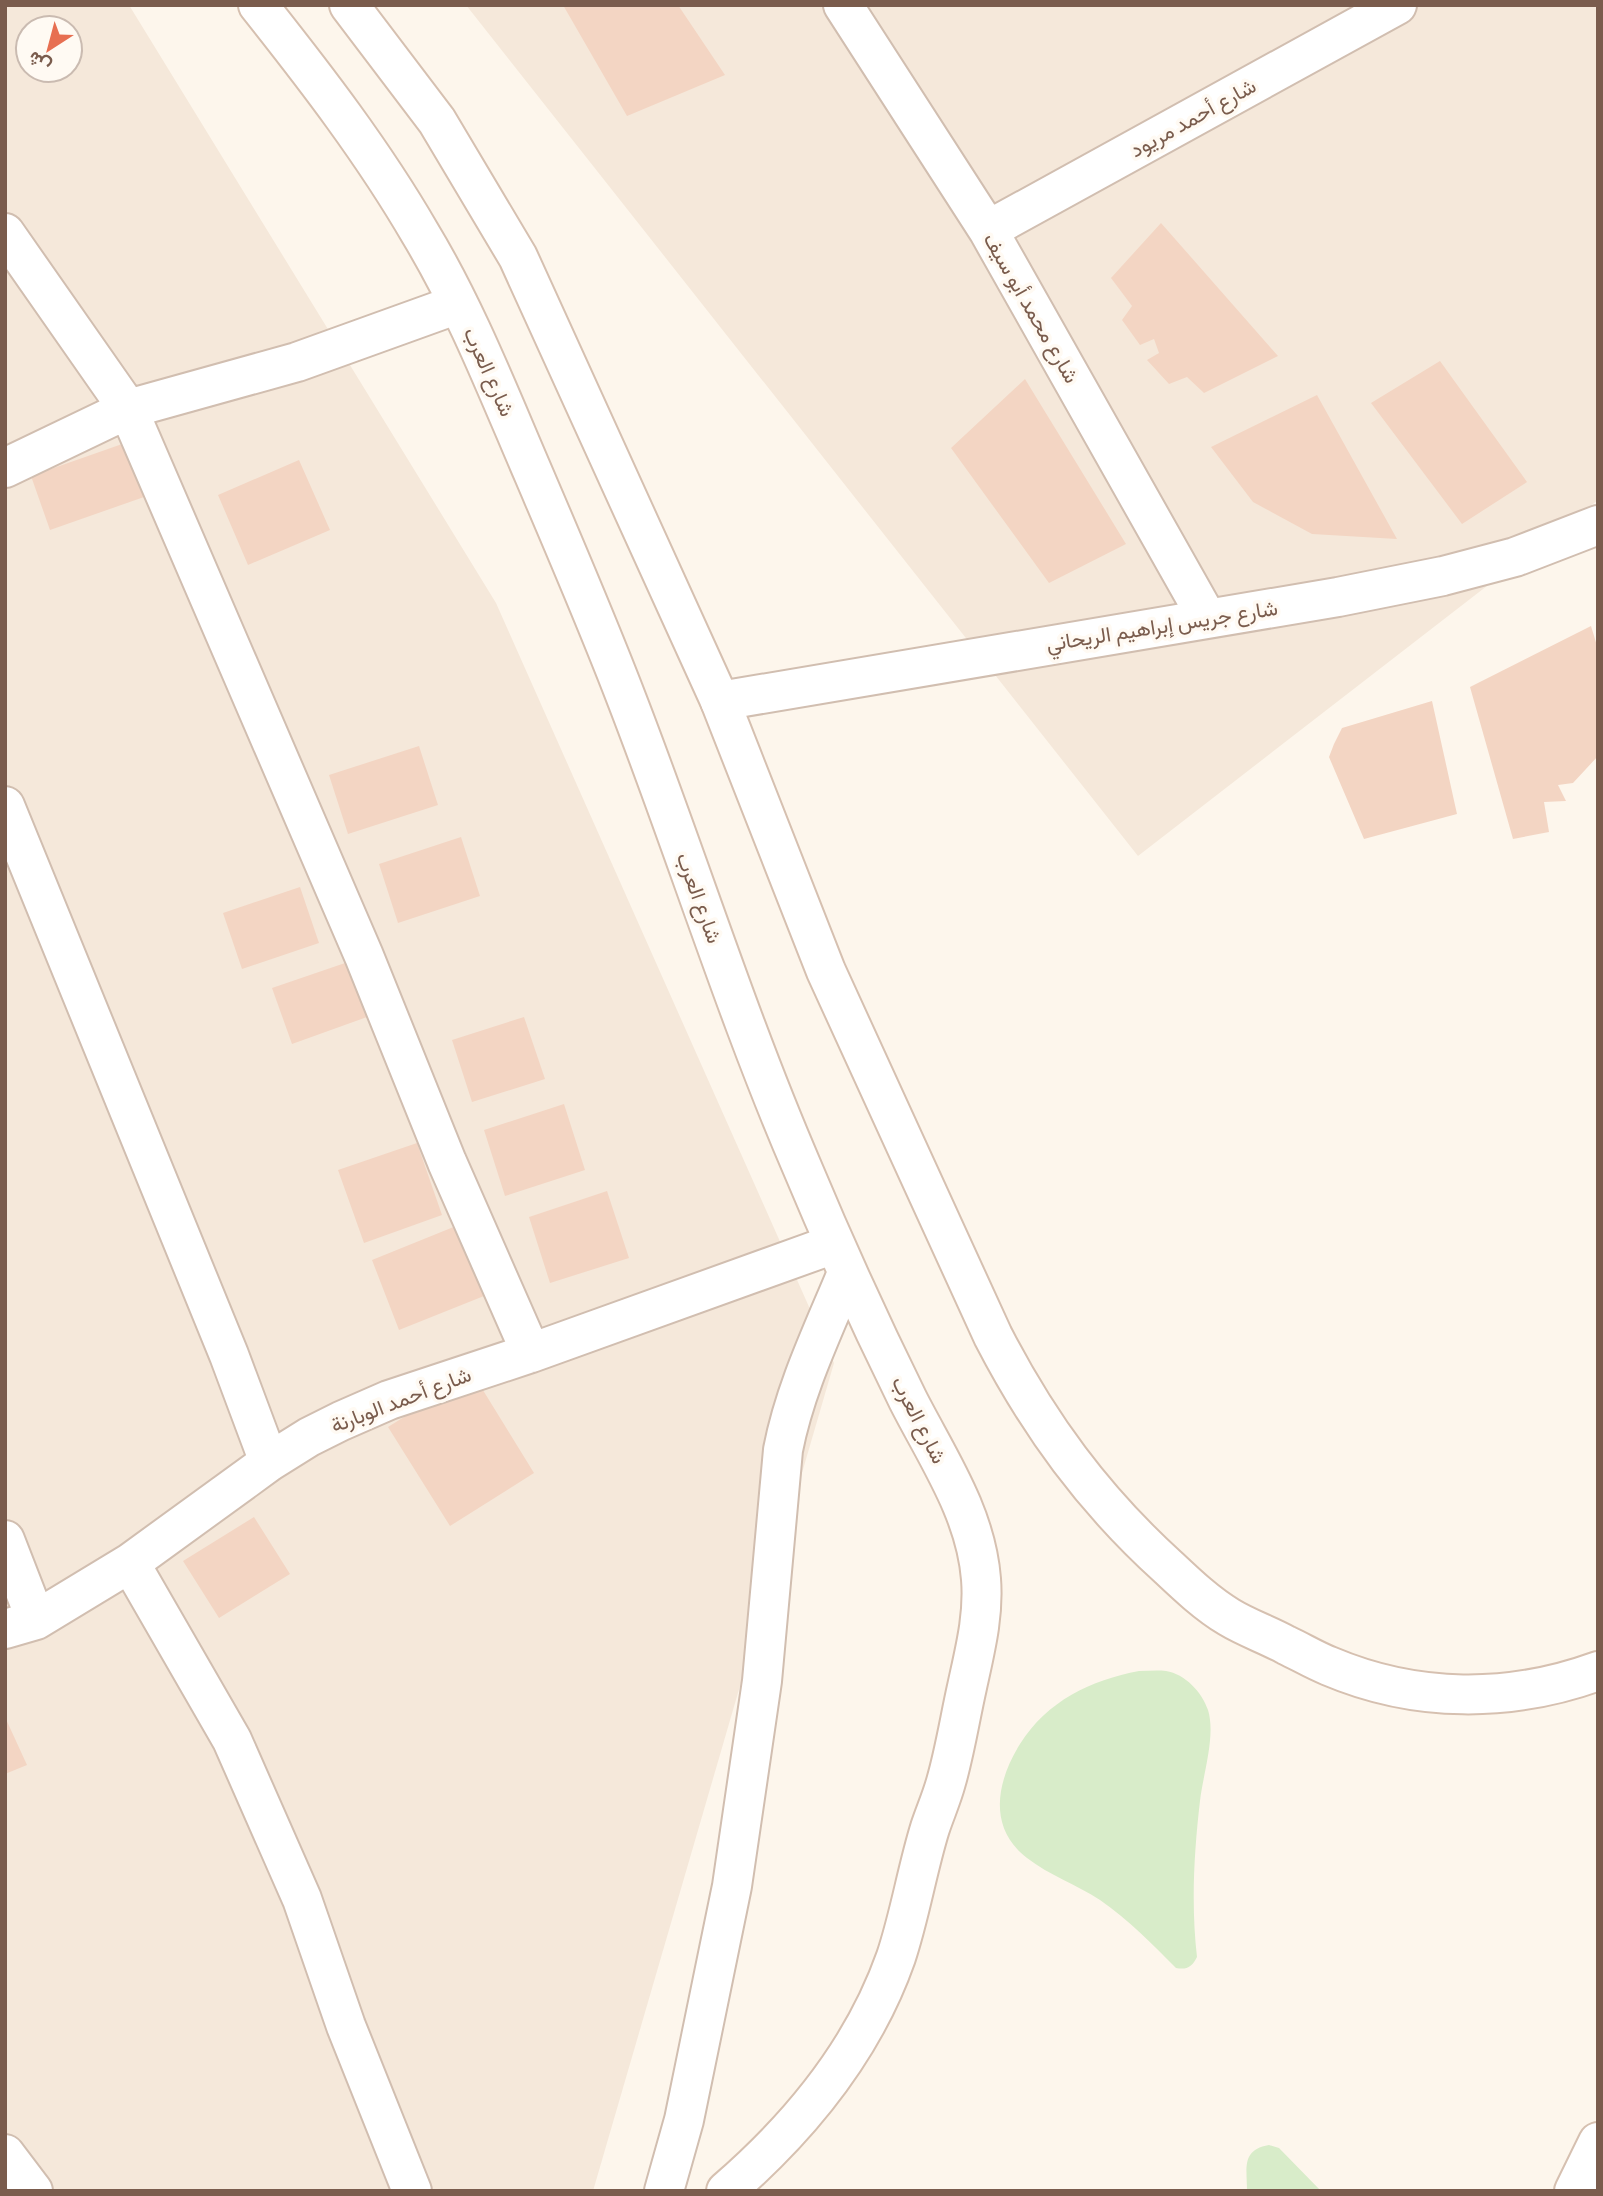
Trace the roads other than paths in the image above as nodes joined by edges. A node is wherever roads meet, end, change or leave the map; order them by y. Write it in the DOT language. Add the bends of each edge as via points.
graph roads {
  1 [pos="258,5"];
  2 [pos="349,5"];
  3 [pos="843,5"];
  4 [pos="1397,5"];
  5 [pos="988,230"];
  6 [pos="5,233"];
  7 [pos="458,304"];
  8 [pos="128,410"];
  9 [pos="5,468"];
  10 [pos="1598,525"];
  11 [pos="1207,618"];
  12 [pos="720,701"];
  13 [pos="5,806"];
  14 [pos="841,1258"];
  15 [pos="531,1353"];
  16 [pos="269,1462"];
  17 [pos="5,1540"];
  18 [pos="130,1563"];
  19 [pos="21,1624"];
  20 [pos="1598,1671"];
  21 [pos="1598,2142"];
  22 [pos="5,2154"];
  23 [pos="33,2191"];
  24 [pos="412,2191"];
  25 [pos="664,2191"];
  26 [pos="726,2191"];
  27 [pos="1574,2191"];
  1 -- 7 [label="street, شارع العرب" via="369,153 422,235"];
  2 -- 12 [label="street" via="437,121 518,257"];
  3 -- 5 [label="street, شارع محمد أبو سيف"];
  4 -- 5 [label="street, شارع أحمد مريود"];
  5 -- 11 [label="street, شارع محمد أبو سيف"];
  6 -- 8 [label="street"];
  7 -- 8 [label="street" via="297,362"];
  7 -- 14 [label="street, شارع العرب" via="627,700 781,1120"];
  8 -- 9 [label="street"];
  8 -- 15 [label="street"];
  10 -- 11 [label="street, شارع جريس إبراهيم الريحاني" via="1515,557 1443,576"];
  11 -- 12 [label="street, شارع جريس إبراهيم الريحاني"];
  12 -- 20 [label="street" via="826,971 993,1336 1063,1452 1101,1500 1158,1558 1229,1617 1369,1681 1454,1695 1498,1694"];
  13 -- 16 [label="street"];
  14 -- 15 [label="street, شارع أحمد الوبارنة"];
  14 -- 25 [label="street" via="783,1450 762,1681 734,1873 684,2120"];
  14 -- 26 [label="street, شارع العرب" via="965,1511 979,1561 978,1642 946,1781 883,1990 833,2077 791,2130"];
  15 -- 16 [label="street, شارع أحمد الوبارنة" via="389,1400 309,1437"];
  16 -- 18 [label="street, شارع أحمد الوبارنة"];
  17 -- 19 [label="street"];
  18 -- 19 [label="street, شارع أحمد الوبارنة"];
  18 -- 24 [label="street" via="232,1740 302,1899 346,2026"];
  21 -- 27 [label="street"];
  22 -- 23 [label="street"];
}
